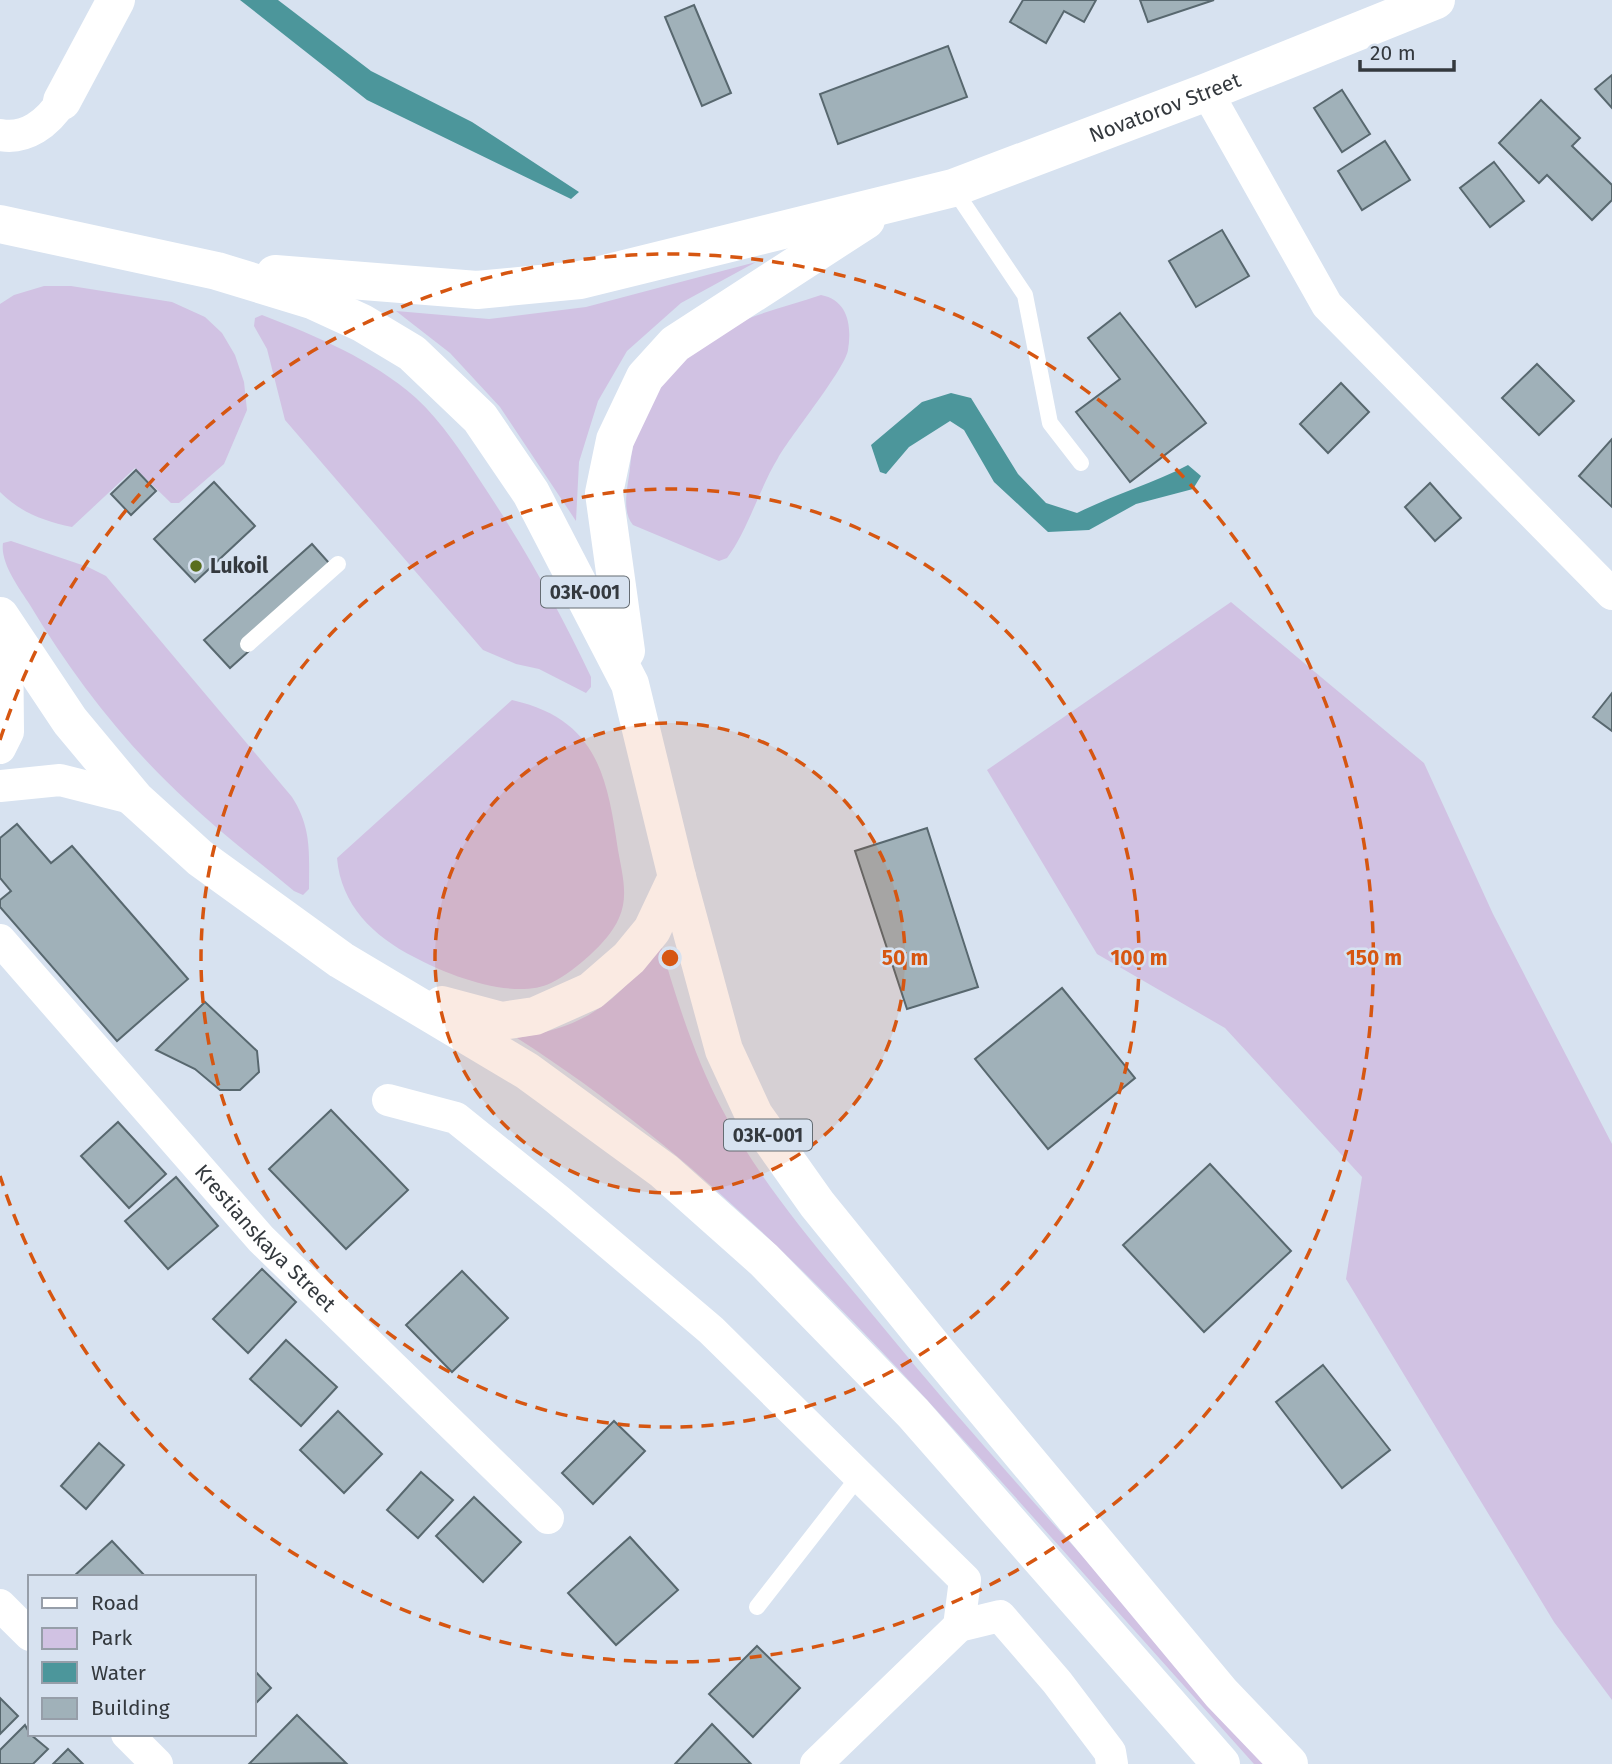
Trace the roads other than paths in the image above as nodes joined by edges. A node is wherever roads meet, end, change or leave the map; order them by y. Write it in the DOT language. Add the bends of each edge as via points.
graph roads {
  1 [pos="116,0"];
  2 [pos="1436,0"];
  3 [pos="1207,92"];
  4 [pos="62,101"];
  5 [pos="0,135"];
  6 [pos="953,188"];
  7 [pos="889,205"];
  8 [pos="0,225"];
  9 [pos="62,240"];
  10 [pos="0,251"];
  11 [pos="217,271"];
  12 [pos="1081,463"];
  13 [pos="338,564"];
  14 [pos="1609,586"];
  15 [pos="4,622"];
  16 [pos="248,644"];
  17 [pos="631,684"];
  18 [pos="0,748"];
  19 [pos="0,786"];
  20 [pos="135,799"];
  21 [pos="677,877"];
  22 [pos="0,940"];
  23 [pos="380,985"];
  24 [pos="388,1100"];
  25 [pos="860,1475"];
  26 [pos="548,1518"];
  27 [pos="0,1605"];
  28 [pos="757,1607"];
  29 [pos="959,1626"];
  30 [pos="28,1634"];
  31 [pos="129,1736"];
  32 [pos="157,1764"];
  33 [pos="816,1764"];
  34 [pos="1112,1764"];
  35 [pos="1221,1764"];
  36 [pos="1289,1764"];
  1 -- 4 [label="main road"];
  2 -- 3 [label="main road, Novatorov Street"];
  3 -- 6 [label="main road, Novatorov Street"];
  3 -- 14 [label="street" via="1327,305"];
  4 -- 5 [label="street" via="32,131 14,137"];
  6 -- 7 [label="main road, Novatorov Street"];
  6 -- 12 [label="lane" via="1025,295 1050,423"];
  7 -- 11 [label="main road, Novatorov Street" via="580,280 490,289"];
  7 -- 17 [label="main road" via="674,344 645,377 615,440 604,493"];
  8 -- 9 [label="main road, 03К-001"];
  9 -- 10 [label="main road, 03К-001"];
  9 -- 11 [label="main road, 03К-001"];
  11 -- 17 [label="main road, 03К-001" via="312,300 362,323 412,353 480,418 531,493"];
  13 -- 16 [label="lane"];
  15 -- 18 [label="street" via="8,732"];
  15 -- 20 [label="main road" via="70,721"];
  17 -- 21 [label="main road, 03К-001"];
  19 -- 20 [label="street" via="60,779"];
  20 -- 23 [label="main road" via="258,903"];
  21 -- 23 [label="main road" via="652,930 629,957 591,990 535,1016 502,1021"];
  21 -- 36 [label="main road, 03К-001" via="724,1050 762,1126 817,1204 937,1352 1221,1693"];
  22 -- 26 [label="street, Krestianskaya Street" via="261,1239"];
  23 -- 35 [label="main road" via="527,1071 664,1171 764,1260 913,1413"];
  24 -- 25 [label="street" via="456,1118 711,1330"];
  25 -- 28 [label="lane"];
  25 -- 29 [label="street" via="965,1580"];
  27 -- 30 [label="street"];
  29 -- 33 [label="street"];
  29 -- 34 [label="street" via="1000,1616 1110,1752"];
  31 -- 32 [label="street"];
}
